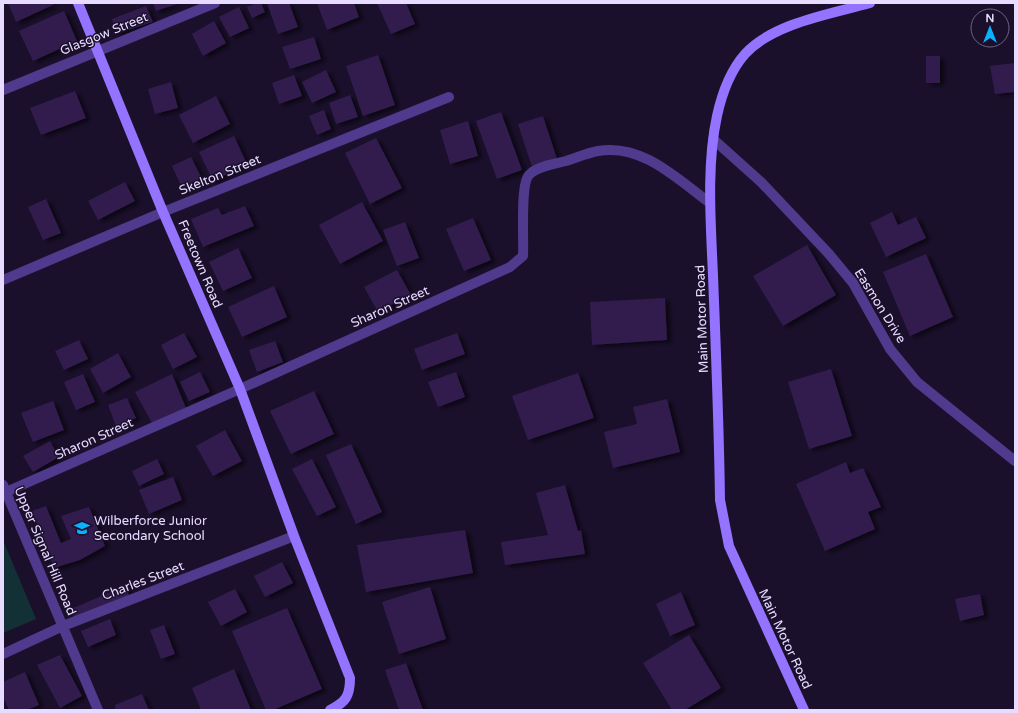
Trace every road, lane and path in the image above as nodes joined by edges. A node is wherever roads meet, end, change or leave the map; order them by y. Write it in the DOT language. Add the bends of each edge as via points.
graph roads {
  1 [pos="78,3"];
  2 [pos="215,3"];
  3 [pos="870,3"];
  4 [pos="98,51"];
  5 [pos="3,90"];
  6 [pos="449,97"];
  7 [pos="713,139"];
  8 [pos="710,203"];
  9 [pos="163,212"];
  10 [pos="3,280"];
  11 [pos="240,389"];
  12 [pos="1015,461"];
  13 [pos="4,489"];
  14 [pos="294,536"];
  15 [pos="63,626"];
  16 [pos="3,654"];
  17 [pos="98,710"];
  18 [pos="330,710"];
  19 [pos="804,710"];
  1 -- 4 [label="main road, Freetown Road"];
  2 -- 4 [label="street, Glasgow Street"];
  3 -- 7 [label="main road, Main Motor Road" via="810,19 768,36 746,53 733,70 722,92"];
  4 -- 5 [label="street, Glasgow Street"];
  4 -- 9 [label="main road, Freetown Road"];
  6 -- 9 [label="street, Skelton Street"];
  7 -- 8 [label="main road, Main Motor Road"];
  7 -- 12 [label="street, Easmon Drive" via="761,182 829,254 853,283 890,349 917,382"];
  8 -- 11 [label="street, Sharon Street" via="658,165 639,155 622,151 598,151 542,167 529,174 524,185 523,256 510,267"];
  8 -- 19 [label="main road, Main Motor Road" via="720,500 729,546"];
  9 -- 10 [label="street, Skelton Street"];
  9 -- 11 [label="main road, Freetown Road"];
  11 -- 13 [label="street, Sharon Street"];
  11 -- 14 [label="main road, Freetown Road"];
  13 -- 15 [label="street, Upper Signal Hill Road"];
  14 -- 15 [label="street, Charles Street"];
  14 -- 18 [label="main road, Freetown Road" via="350,678 350,691 342,704"];
  15 -- 16 [label="street, Charles Street"];
  15 -- 17 [label="street, Upper Signal Hill Road"];
}
